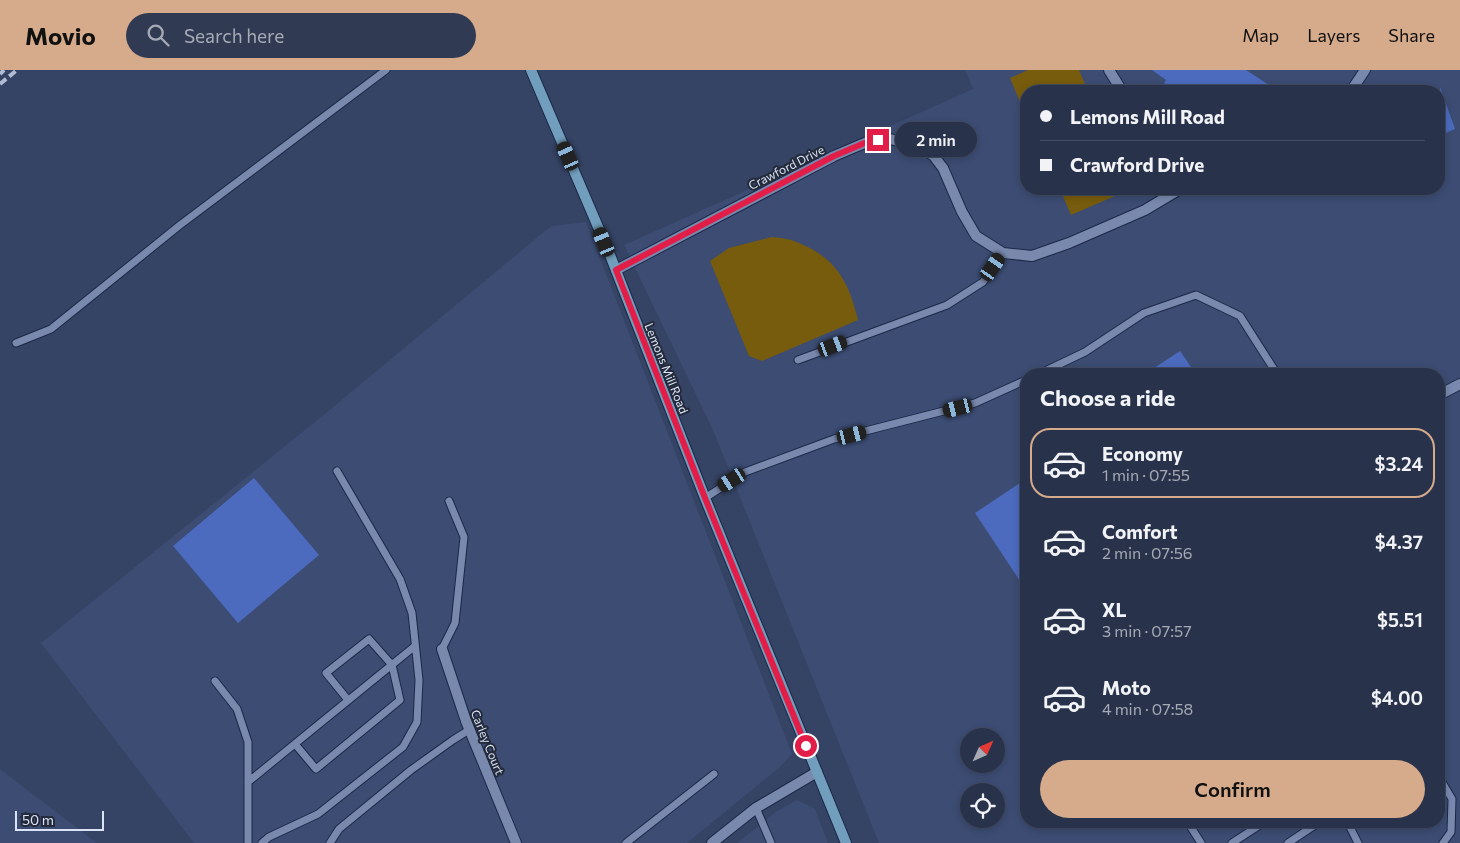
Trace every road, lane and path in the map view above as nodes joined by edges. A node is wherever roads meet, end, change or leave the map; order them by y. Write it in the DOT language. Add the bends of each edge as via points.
graph roads {
  1 [pos="386,70"];
  2 [pos="531,70"];
  3 [pos="1110,70"];
  4 [pos="1365,70"];
  5 [pos="1119,85"];
  6 [pos="1357,85"];
  7 [pos="1170,195"];
  8 [pos="1003,252"];
  9 [pos="616,270"];
  10 [pos="16,343"];
  11 [pos="798,360"];
  12 [pos="1052,368"];
  13 [pos="1273,368"];
  14 [pos="1020,383"];
  15 [pos="1460,384"];
  16 [pos="1445,392"];
  17 [pos="337,471"];
  18 [pos="705,498"];
  19 [pos="449,501"];
  20 [pos="415,646"];
  21 [pos="442,649"];
  22 [pos="392,665"];
  23 [pos="214,680"];
  24 [pos="348,700"];
  25 [pos="469,730"];
  26 [pos="295,744"];
  27 [pos="817,772"];
  28 [pos="714,774"];
  29 [pos="248,782"];
  30 [pos="1445,787"];
  31 [pos="756,808"];
  32 [pos="1191,828"];
  33 [pos="1255,828"];
  34 [pos="1310,828"];
  35 [pos="1350,828"];
  36 [pos="715,842"];
  37 [pos="248,843"];
  38 [pos="262,843"];
  39 [pos="330,843"];
  40 [pos="516,843"];
  41 [pos="626,843"];
  42 [pos="771,843"];
  43 [pos="846,843"];
  44 [pos="1201,843"];
  45 [pos="1232,843"];
  46 [pos="1288,843"];
  47 [pos="1357,843"];
  48 [pos="1443,843"];
  1 -- 10 [label="lane" via="180,225 50,329"];
  2 -- 9 [label="street, Lemons Mill Road"];
  3 -- 5 [label="street"];
  4 -- 6 [label="street"];
  7 -- 8 [label="street, Crawford Drive" via="1145,210 1032,256"];
  8 -- 9 [label="street, Crawford Drive" via="976,236 943,168 933,155 914,145 890,139 867,142 834,156"];
  8 -- 11 [label="lane" via="983,282 947,304"];
  9 -- 18 [label="street, Lemons Mill Road"];
  12 -- 13 [label="lane" via="1085,352 1144,313 1196,295 1240,316"];
  14 -- 18 [label="lane" via="975,403 834,439 745,472"];
  15 -- 16 [label="street"];
  17 -- 20 [label="lane" via="400,579 412,613"];
  18 -- 27 [label="street, Lemons Mill Road"];
  19 -- 21 [label="lane" via="464,537 455,623"];
  20 -- 22 [label="lane"];
  20 -- 38 [label="lane" via="419,680 417,722 403,747 318,814"];
  21 -- 25 [label="street, Carley Court"];
  22 -- 24 [label="lane"];
  22 -- 24 [label="lane" via="369,639 326,673"];
  22 -- 26 [label="lane" via="400,700 316,769"];
  23 -- 29 [label="lane" via="237,709 248,742"];
  24 -- 26 [label="lane"];
  25 -- 39 [label="lane" via="411,770 339,828"];
  25 -- 40 [label="street, Carley Court"];
  26 -- 29 [label="lane"];
  27 -- 31 [label="street"];
  27 -- 43 [label="street, Lemons Mill Road"];
  28 -- 41 [label="lane"];
  29 -- 37 [label="lane"];
  30 -- 48 [label="lane" via="1452,799 1450,832"];
  31 -- 36 [label="street"];
  31 -- 42 [label="lane"];
  32 -- 44 [label="lane"];
  33 -- 45 [label="lane"];
  34 -- 46 [label="lane"];
  35 -- 47 [label="lane"];
}
